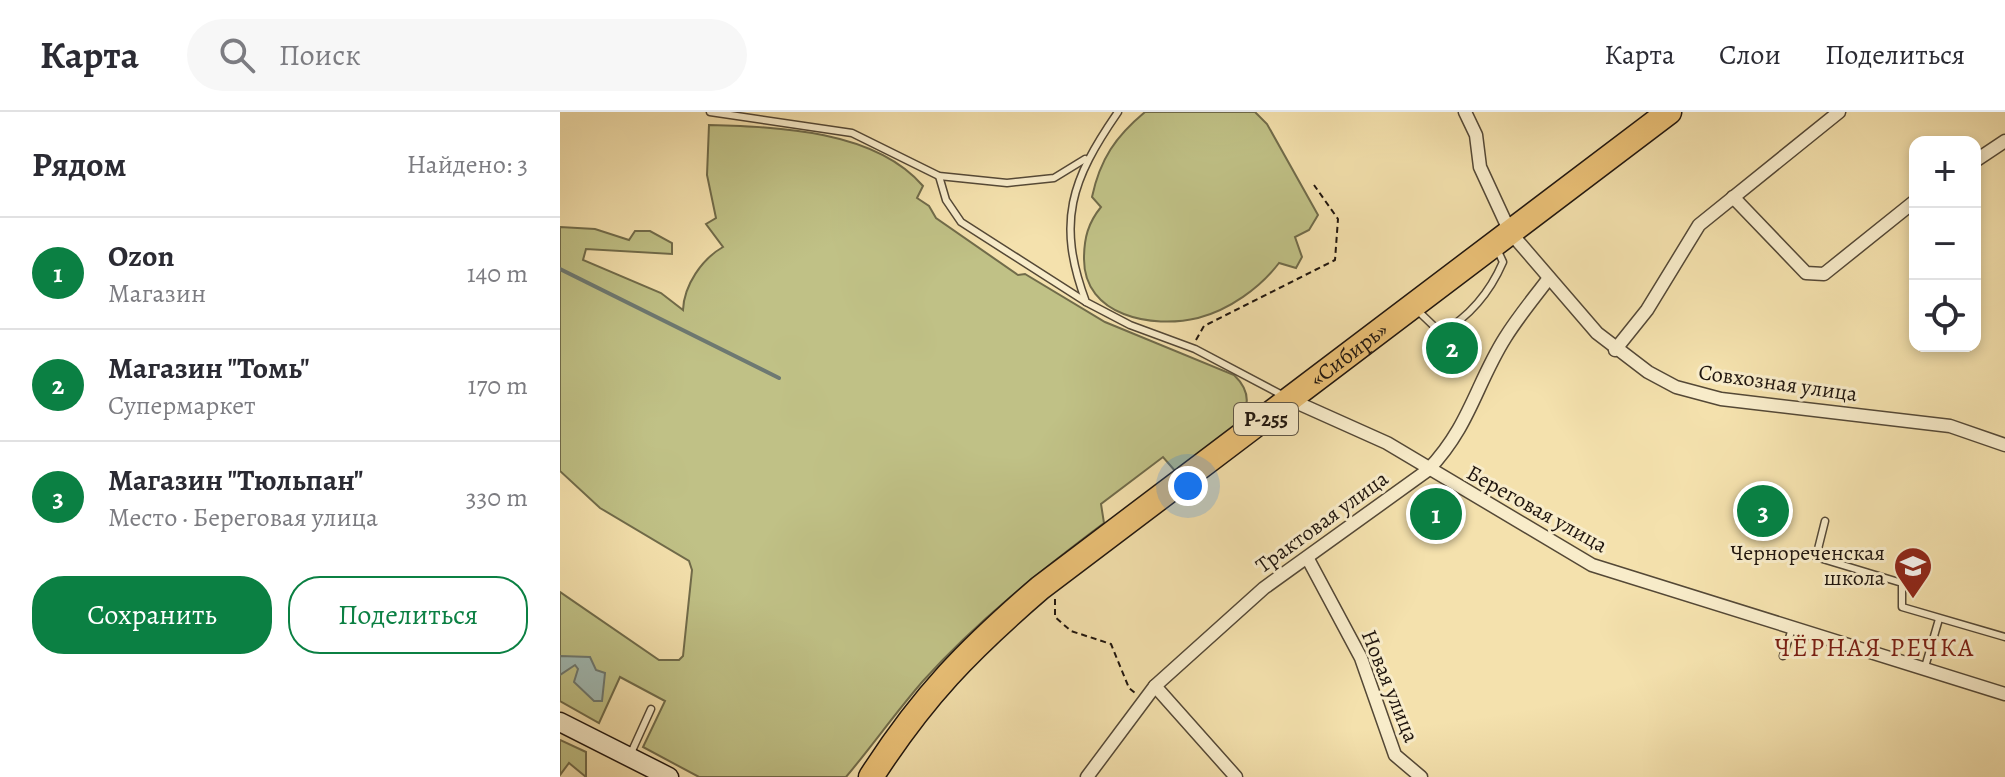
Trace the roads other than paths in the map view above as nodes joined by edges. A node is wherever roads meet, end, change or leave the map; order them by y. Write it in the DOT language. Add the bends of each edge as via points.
graph roads {
  1 [pos="710,112"];
  2 [pos="776,112"];
  3 [pos="1118,112"];
  4 [pos="1465,112"];
  5 [pos="1669,112"];
  6 [pos="1839,112"];
  7 [pos="780,123"];
  8 [pos="2005,141"];
  9 [pos="1087,157"];
  10 [pos="1981,157"];
  11 [pos="939,176"];
  12 [pos="1733,197"];
  13 [pos="1909,206"];
  14 [pos="1502,238"];
  15 [pos="1549,278"];
  16 [pos="1086,302"];
  17 [pos="1413,306"];
  18 [pos="1615,350"];
  19 [pos="1291,400"];
  20 [pos="2005,445"];
  21 [pos="1428,470"];
  22 [pos="1825,521"];
  23 [pos="1308,559"];
  24 [pos="1939,619"];
  25 [pos="1792,628"];
  26 [pos="2005,637"];
  27 [pos="1783,656"];
  28 [pos="1925,667"];
  29 [pos="1155,686"];
  30 [pos="2005,694"];
  31 [pos="651,709"];
  32 [pos="560,722"];
  33 [pos="887,752"];
  34 [pos="629,757"];
  35 [pos="669,777"];
  36 [pos="863,777"];
  37 [pos="871,777"];
  38 [pos="1087,777"];
  39 [pos="1236,777"];
  40 [pos="1421,777"];
  1 -- 7 [label="lane"];
  2 -- 7 [label="lane"];
  3 -- 9 [label="lane"];
  4 -- 14 [label="street, Совхозная улица" via="1476,135"];
  5 -- 14 [label="highway, «Сибирь» / Р-255"];
  6 -- 12 [label="street"];
  7 -- 11 [label="lane" via="852,133"];
  8 -- 10 [label="street"];
  9 -- 11 [label="lane" via="1054,178 1007,183"];
  9 -- 16 [label="lane" via="1070,230 1072,266"];
  11 -- 16 [label="lane" via="946,200 961,222"];
  12 -- 13 [label="street" via="1806,273 1815,276"];
  12 -- 18 [label="street" via="1699,225 1647,310"];
  14 -- 15 [label="street, Совхозная улица"];
  14 -- 17 [label="highway, «Сибирь» / Р-255"];
  14 -- 17 [label="lane" via="1503,262 1496,278 1464,319 1441,333"];
  15 -- 18 [label="street, Совхозная улица"];
  15 -- 21 [label="street, Трактовая улица" via="1504,339 1451,446"];
  16 -- 19 [label="lane" via="1195,349"];
  17 -- 19 [label="highway, «Сибирь» / Р-255"];
  18 -- 20 [label="street, Совхозная улица" via="1676,387 1721,399 1950,426"];
  19 -- 21 [label="street, Береговая улица" via="1387,443"];
  19 -- 33 [label="highway, «Сибирь» / Р-255" via="1055,577 950,669"];
  21 -- 23 [label="street, Трактовая улица"];
  21 -- 25 [label="street, Береговая улица" via="1574,557"];
  22 -- 24 [label="lane" via="1816,557 1902,583 1902,607"];
  23 -- 29 [label="street, Трактовая улица" via="1264,588"];
  23 -- 40 [label="street, Новая улица" via="1361,658 1395,755"];
  24 -- 26 [label="lane"];
  24 -- 28 [label="lane"];
  25 -- 27 [label="lane"];
  25 -- 28 [label="street, Береговая улица"];
  28 -- 30 [label="street, Береговая улица"];
  29 -- 38 [label="street, Трактовая улица"];
  29 -- 39 [label="street"];
  31 -- 34 [label="lane"];
  32 -- 34 [label="street"];
  33 -- 36 [label="street"];
  33 -- 37 [label="highway, «Сибирь» / Р-255"];
  34 -- 35 [label="street"];
}
